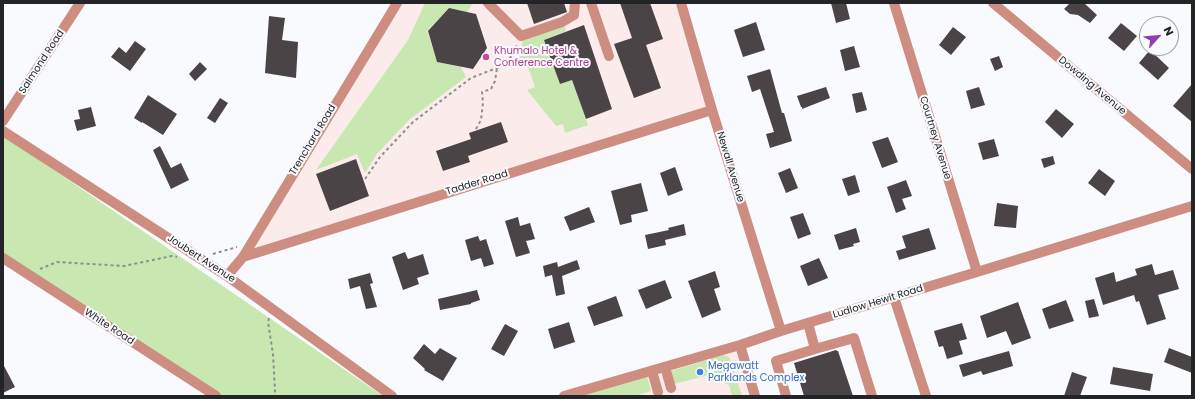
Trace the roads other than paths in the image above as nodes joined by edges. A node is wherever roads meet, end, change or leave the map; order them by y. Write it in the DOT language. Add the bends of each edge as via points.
graph roads {
  1 [pos="80,3"];
  2 [pos="396,3"];
  3 [pos="488,3"];
  4 [pos="576,3"];
  5 [pos="591,3"];
  6 [pos="681,3"];
  7 [pos="894,3"];
  8 [pos="993,3"];
  9 [pos="609,56"];
  10 [pos="712,110"];
  11 [pos="3,121"];
  12 [pos="3,130"];
  13 [pos="1192,169"];
  14 [pos="1192,206"];
  15 [pos="243,257"];
  16 [pos="3,258"];
  17 [pos="977,272"];
  18 [pos="227,276"];
  19 [pos="894,297"];
  20 [pos="808,323"];
  21 [pos="781,331"];
  22 [pos="740,345"];
  23 [pos="815,349"];
  24 [pos="665,367"];
  25 [pos="652,371"];
  26 [pos="671,388"];
  27 [pos="658,392"];
  28 [pos="216,396"];
  29 [pos="392,396"];
  30 [pos="564,396"];
  31 [pos="755,396"];
  32 [pos="786,396"];
  33 [pos="872,396"];
  34 [pos="926,396"];
  1 -- 11 [label="street, Salmond Road"];
  2 -- 15 [label="street, Trenchard Road" via="380,34"];
  3 -- 4 [label="street" via="521,36 562,22 574,14"];
  5 -- 9 [label="street"];
  6 -- 10 [label="street, Newall Avenue"];
  7 -- 17 [label="street, Courtney Avenue"];
  8 -- 13 [label="street, Dowding Avenue"];
  10 -- 15 [label="street, Tadder Road"];
  10 -- 21 [label="street, Newall Avenue"];
  12 -- 18 [label="street, Joubert Avenue"];
  14 -- 17 [label="street, Ludlow Hewit Road"];
  15 -- 18 [label="street, Trenchard Road"];
  16 -- 28 [label="street, White Road"];
  17 -- 19 [label="street, Ludlow Hewit Road"];
  18 -- 29 [label="street, Joubert Avenue"];
  19 -- 20 [label="street, Ludlow Hewit Road"];
  19 -- 34 [label="street"];
  20 -- 21 [label="street, Ludlow Hewit Road"];
  20 -- 23 [label="street"];
  21 -- 22 [label="street, Ludlow Hewit Road"];
  22 -- 24 [label="street, Ludlow Hewit Road"];
  22 -- 31 [label="street"];
  23 -- 32 [label="street" via="776,361"];
  23 -- 33 [label="street" via="854,338"];
  24 -- 25 [label="street, Ludlow Hewit Road"];
  24 -- 26 [label="street"];
  25 -- 27 [label="street"];
  25 -- 30 [label="street, Ludlow Hewit Road"];
}
